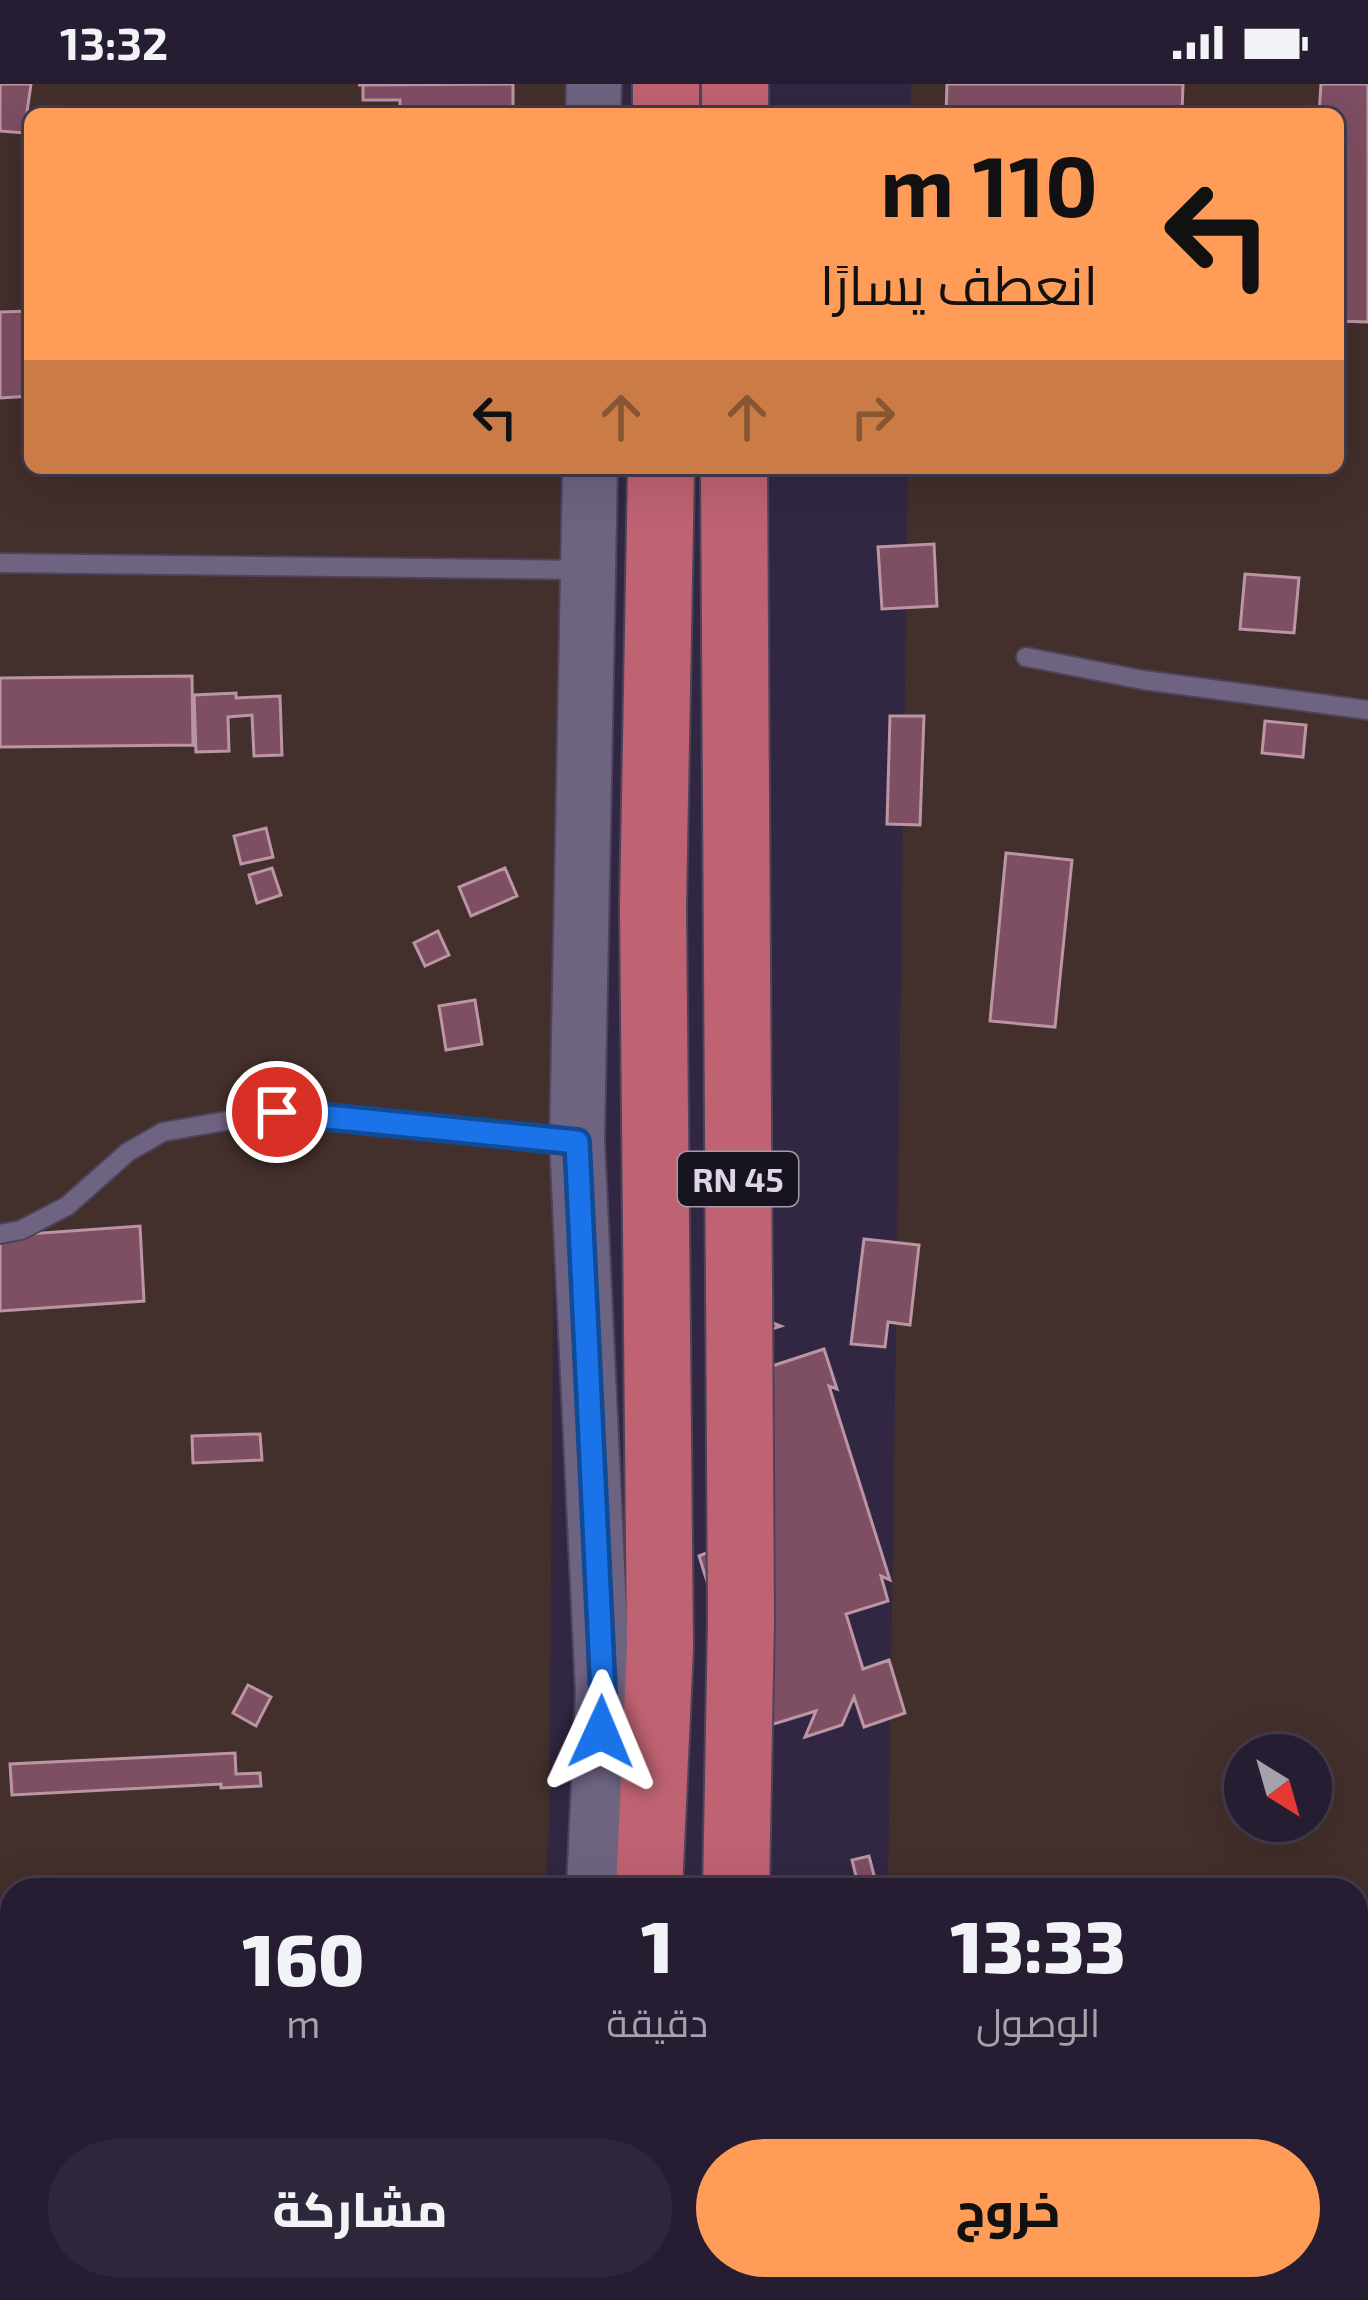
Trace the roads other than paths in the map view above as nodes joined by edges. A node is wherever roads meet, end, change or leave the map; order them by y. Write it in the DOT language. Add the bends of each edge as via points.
graph roads {
  1 [pos="590,474"];
  2 [pos="662,474"];
  3 [pos="734,474"];
  4 [pos="0,563"];
  5 [pos="589,570"];
  6 [pos="1026,657"];
  7 [pos="1368,710"];
  8 [pos="577,1142"];
  9 [pos="0,1234"];
  10 [pos="595,1878"];
  11 [pos="650,1878"];
  12 [pos="736,1878"];
  1 -- 5 [label="main road"];
  2 -- 11 [label="highway, RN 45" via="653,908 660,1648"];
  3 -- 12 [label="highway, RN 45"];
  4 -- 5 [label="lane"];
  5 -- 8 [label="main road"];
  6 -- 7 [label="lane"];
  8 -- 9 [label="lane" via="277,1112 163,1132 67,1206"];
  8 -- 10 [label="main road" via="603,1693"];
}
